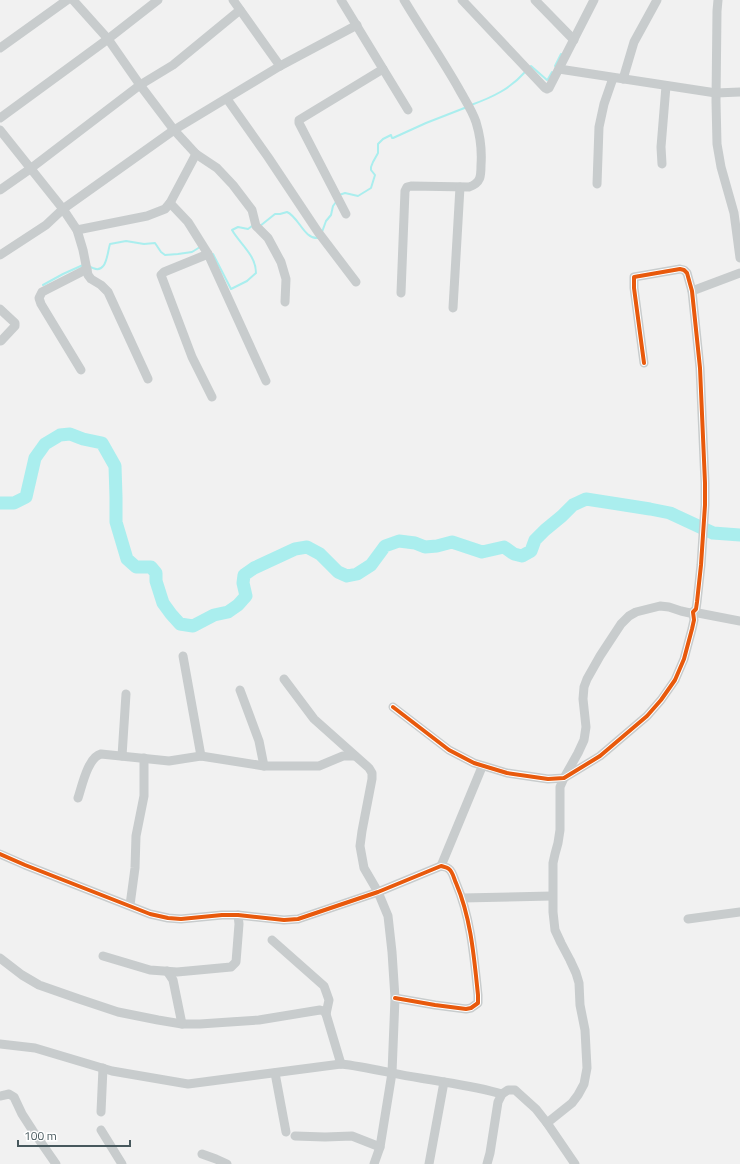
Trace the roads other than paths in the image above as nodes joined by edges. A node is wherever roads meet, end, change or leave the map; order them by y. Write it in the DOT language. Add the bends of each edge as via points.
graph roads {
  1 [pos="67,0"];
  2 [pos="73,0"];
  3 [pos="158,0"];
  4 [pos="233,0"];
  5 [pos="341,0"];
  6 [pos="404,0"];
  7 [pos="462,0"];
  8 [pos="535,0"];
  9 [pos="594,0"];
  10 [pos="657,0"];
  11 [pos="718,0"];
  12 [pos="240,10"];
  13 [pos="357,25"];
  14 [pos="108,39"];
  15 [pos="574,40"];
  16 [pos="0,48"];
  17 [pos="280,66"];
  18 [pos="383,69"];
  19 [pos="559,69"];
  20 [pos="613,78"];
  21 [pos="623,79"];
  22 [pos="140,85"];
  23 [pos="666,86"];
  24 [pos="740,92"];
  25 [pos="716,93"];
  26 [pos="227,99"];
  27 [pos="408,110"];
  28 [pos="0,118"];
  29 [pos="0,130"];
  30 [pos="174,130"];
  31 [pos="196,154"];
  32 [pos="662,164"];
  33 [pos="30,169"];
  34 [pos="598,184"];
  35 [pos="460,187"];
  36 [pos="0,190"];
  37 [pos="170,203"];
  38 [pos="64,209"];
  39 [pos="346,214"];
  40 [pos="77,230"];
  41 [pos="208,254"];
  42 [pos="0,255"];
  43 [pos="740,258"];
  44 [pos="87,269"];
  45 [pos="740,273"];
  46 [pos="356,282"];
  47 [pos="692,291"];
  48 [pos="401,293"];
  49 [pos="285,302"];
  50 [pos="453,308"];
  51 [pos="0,309"];
  52 [pos="1,341"];
  53 [pos="644,363"];
  54 [pos="81,370"];
  55 [pos="148,379"];
  56 [pos="266,381"];
  57 [pos="212,397"];
  58 [pos="693,612"];
  59 [pos="740,621"];
  60 [pos="183,656"];
  61 [pos="284,679"];
  62 [pos="240,690"];
  63 [pos="126,694"];
  64 [pos="393,707"];
  65 [pos="122,756"];
  66 [pos="201,756"];
  67 [pos="355,756"];
  68 [pos="144,758"];
  69 [pos="264,766"];
  70 [pos="482,767"];
  71 [pos="564,778"];
  72 [pos="78,798"];
  73 [pos="0,854"];
  74 [pos="441,866"];
  75 [pos="378,892"];
  76 [pos="552,896"];
  77 [pos="462,898"];
  78 [pos="130,905"];
  79 [pos="740,912"];
  80 [pos="238,915"];
  81 [pos="688,918"];
  82 [pos="272,940"];
  83 [pos="103,956"];
  84 [pos="0,958"];
  85 [pos="167,971"];
  86 [pos="395,998"];
  87 [pos="326,1014"];
  88 [pos="182,1024"];
  89 [pos="0,1044"];
  90 [pos="341,1064"];
  91 [pos="103,1068"];
  92 [pos="275,1073"];
  93 [pos="392,1073"];
  94 [pos="444,1082"];
  95 [pos="502,1094"];
  96 [pos="0,1096"];
  97 [pos="101,1112"];
  98 [pos="547,1123"];
  99 [pos="101,1130"];
  100 [pos="286,1132"];
  101 [pos="295,1136"];
  102 [pos="380,1147"];
  103 [pos="202,1154"];
  104 [pos="56,1164"];
  105 [pos="122,1164"];
  106 [pos="227,1164"];
  107 [pos="374,1164"];
  108 [pos="429,1164"];
  109 [pos="487,1164"];
  110 [pos="575,1164"];
  1 -- 16 [label="street"];
  2 -- 14 [label="street"];
  3 -- 14 [label="street"];
  4 -- 12 [label="street"];
  5 -- 13 [label="street"];
  6 -- 35 [label="street" via="452,77 476,123 481,173 475,185"];
  7 -- 19 [label="street" via="545,88 549,88"];
  8 -- 15 [label="street"];
  9 -- 15 [label="street"];
  10 -- 21 [label="street" via="634,42"];
  11 -- 25 [label="street"];
  12 -- 17 [label="street"];
  12 -- 22 [label="street" via="173,65"];
  13 -- 17 [label="street"];
  13 -- 18 [label="street"];
  14 -- 22 [label="street"];
  14 -- 28 [label="street"];
  15 -- 19 [label="street"];
  17 -- 26 [label="street"];
  18 -- 27 [label="street"];
  18 -- 39 [label="street" via="299,120"];
  19 -- 20 [label="street"];
  20 -- 21 [label="street"];
  20 -- 34 [label="street" via="599,127"];
  21 -- 23 [label="street"];
  22 -- 30 [label="street"];
  22 -- 33 [label="street"];
  23 -- 25 [label="street"];
  23 -- 32 [label="street"];
  24 -- 25 [label="street"];
  25 -- 43 [label="street" via="717,144 734,213"];
  26 -- 30 [label="street"];
  26 -- 46 [label="street" via="318,232"];
  29 -- 33 [label="street"];
  30 -- 31 [label="street"];
  30 -- 38 [label="street"];
  31 -- 37 [label="street"];
  31 -- 49 [label="street" via="217,168 252,210 256,226 268,238 281,262 286,279"];
  33 -- 36 [label="street"];
  33 -- 38 [label="street"];
  35 -- 48 [label="street" via="407,187"];
  35 -- 50 [label="street"];
  37 -- 40 [label="street" via="165,209 147,216"];
  37 -- 41 [label="street" via="188,222"];
  38 -- 40 [label="street"];
  38 -- 42 [label="street" via="46,225"];
  40 -- 44 [label="street"];
  41 -- 56 [label="street"];
  41 -- 57 [label="street" via="161,275 192,357"];
  44 -- 54 [label="street" via="42,292 39,298"];
  44 -- 55 [label="street" via="91,279 108,292"];
  45 -- 47 [label="street"];
  47 -- 53 [label="street" via="687,273 680,269 634,277"];
  47 -- 58 [label="street" via="700,368 705,483 703,541 697,602"];
  51 -- 52 [label="street" via="15,326"];
  58 -- 59 [label="street"];
  58 -- 71 [label="street" via="694,620 684,659 661,700 647,716 600,756"];
  58 -- 71 [label="street" via="660,606 636,612 621,624 584,687 584,740"];
  60 -- 66 [label="street"];
  61 -- 67 [label="street" via="314,719"];
  62 -- 69 [label="street" via="259,742"];
  63 -- 65 [label="street"];
  64 -- 70 [label="street" via="449,750"];
  65 -- 68 [label="street"];
  65 -- 72 [label="street" via="97,755 91,762"];
  66 -- 68 [label="street" via="168,761"];
  66 -- 69 [label="street"];
  67 -- 69 [label="street" via="343,756 319,766"];
  67 -- 75 [label="street" via="372,773 360,846 364,868"];
  68 -- 78 [label="street" via="144,796 136,836"];
  70 -- 71 [label="street" via="548,779"];
  70 -- 74 [label="street"];
  71 -- 76 [label="street" via="560,788 560,830 553,863"];
  73 -- 78 [label="street"];
  74 -- 75 [label="street"];
  74 -- 77 [label="street" via="450,870"];
  75 -- 80 [label="street" via="298,919"];
  75 -- 86 [label="street" via="388,916"];
  76 -- 77 [label="street"];
  76 -- 98 [label="street" via="555,930 579,984 587,1068 584,1084 578,1095"];
  77 -- 86 [label="street" via="473,946 478,1003 466,1009"];
  78 -- 80 [label="street" via="150,914 181,920 222,914"];
  79 -- 81 [label="street"];
  80 -- 85 [label="street" via="236,962 231,967"];
  82 -- 87 [label="street" via="324,986 329,1000"];
  83 -- 85 [label="street" via="150,970"];
  84 -- 88 [label="street" via="39,985 66,995 118,1012"];
  85 -- 88 [label="street" via="173,980"];
  86 -- 93 [label="street"];
  87 -- 88 [label="street" via="320,1010 259,1020"];
  87 -- 90 [label="street"];
  89 -- 91 [label="street" via="35,1048"];
  90 -- 92 [label="street"];
  90 -- 93 [label="street"];
  91 -- 92 [label="street" via="188,1084"];
  91 -- 97 [label="street"];
  92 -- 100 [label="street"];
  93 -- 94 [label="street"];
  93 -- 102 [label="street"];
  94 -- 95 [label="street"];
  94 -- 108 [label="street"];
  95 -- 98 [label="street" via="508,1090 515,1090"];
  95 -- 109 [label="street"];
  96 -- 104 [label="street" via="9,1094 14,1097 22,1114"];
  98 -- 110 [label="street"];
  99 -- 105 [label="street"];
  101 -- 102 [label="street" via="352,1136"];
  102 -- 107 [label="street"];
  103 -- 106 [label="street"];
}
